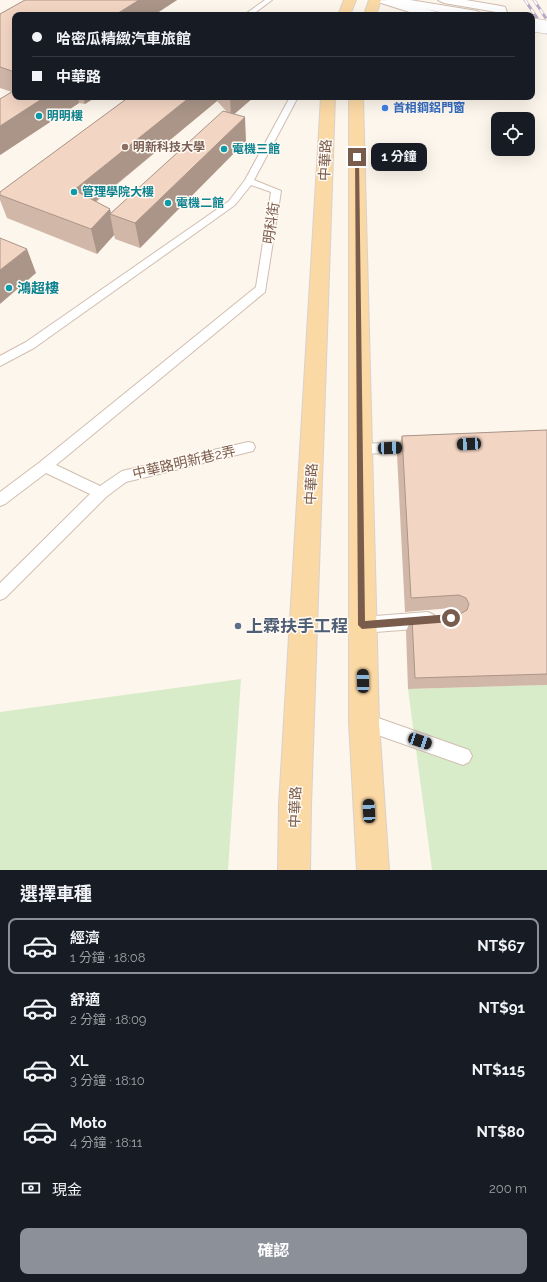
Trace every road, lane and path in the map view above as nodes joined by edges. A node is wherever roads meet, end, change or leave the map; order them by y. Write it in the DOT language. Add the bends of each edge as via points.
graph roads {
  1 [pos="268,0"];
  2 [pos="350,0"];
  3 [pos="375,0"];
  4 [pos="382,0"];
  5 [pos="390,0"];
  6 [pos="444,0"];
  7 [pos="251,12"];
  8 [pos="345,12"];
  9 [pos="371,12"];
  10 [pos="421,12"];
  11 [pos="460,12"];
  12 [pos="502,12"];
  13 [pos="535,25"];
  14 [pos="547,27"];
  15 [pos="292,100"];
  16 [pos="328,100"];
  17 [pos="356,100"];
  18 [pos="249,181"];
  19 [pos="0,362"];
  20 [pos="430,446"];
  21 [pos="248,447"];
  22 [pos="359,449"];
  23 [pos="45,466"];
  24 [pos="101,493"];
  25 [pos="0,500"];
  26 [pos="0,593"];
  27 [pos="443,618"];
  28 [pos="362,625"];
  29 [pos="364,722"];
  30 [pos="462,756"];
  31 [pos="294,870"];
  32 [pos="372,870"];
  1 -- 7 [label="lane"];
  2 -- 8 [label="main road"];
  3 -- 9 [label="main road"];
  4 -- 10 [label="street"];
  5 -- 11 [label="street"];
  6 -- 12 [label="street" via="501,9"];
  13 -- 14 [label="street, bridge"];
  15 -- 18 [label="lane"];
  16 -- 31 [label="main road, 中華路"];
  17 -- 22 [label="main road"];
  18 -- 19 [label="lane" via="232,202 30,345"];
  18 -- 23 [label="lane, 明科街" via="276,191 261,289"];
  20 -- 22 [label="lane"];
  21 -- 24 [label="lane, 中華路明新巷2弄" via="122,477"];
  22 -- 28 [label="main road"];
  23 -- 24 [label="lane"];
  23 -- 25 [label="lane"];
  24 -- 26 [label="lane, 中華路明新巷2弄"];
  27 -- 28 [label="lane"];
  28 -- 29 [label="main road"];
  29 -- 30 [label="lane"];
  29 -- 32 [label="main road"];
}
